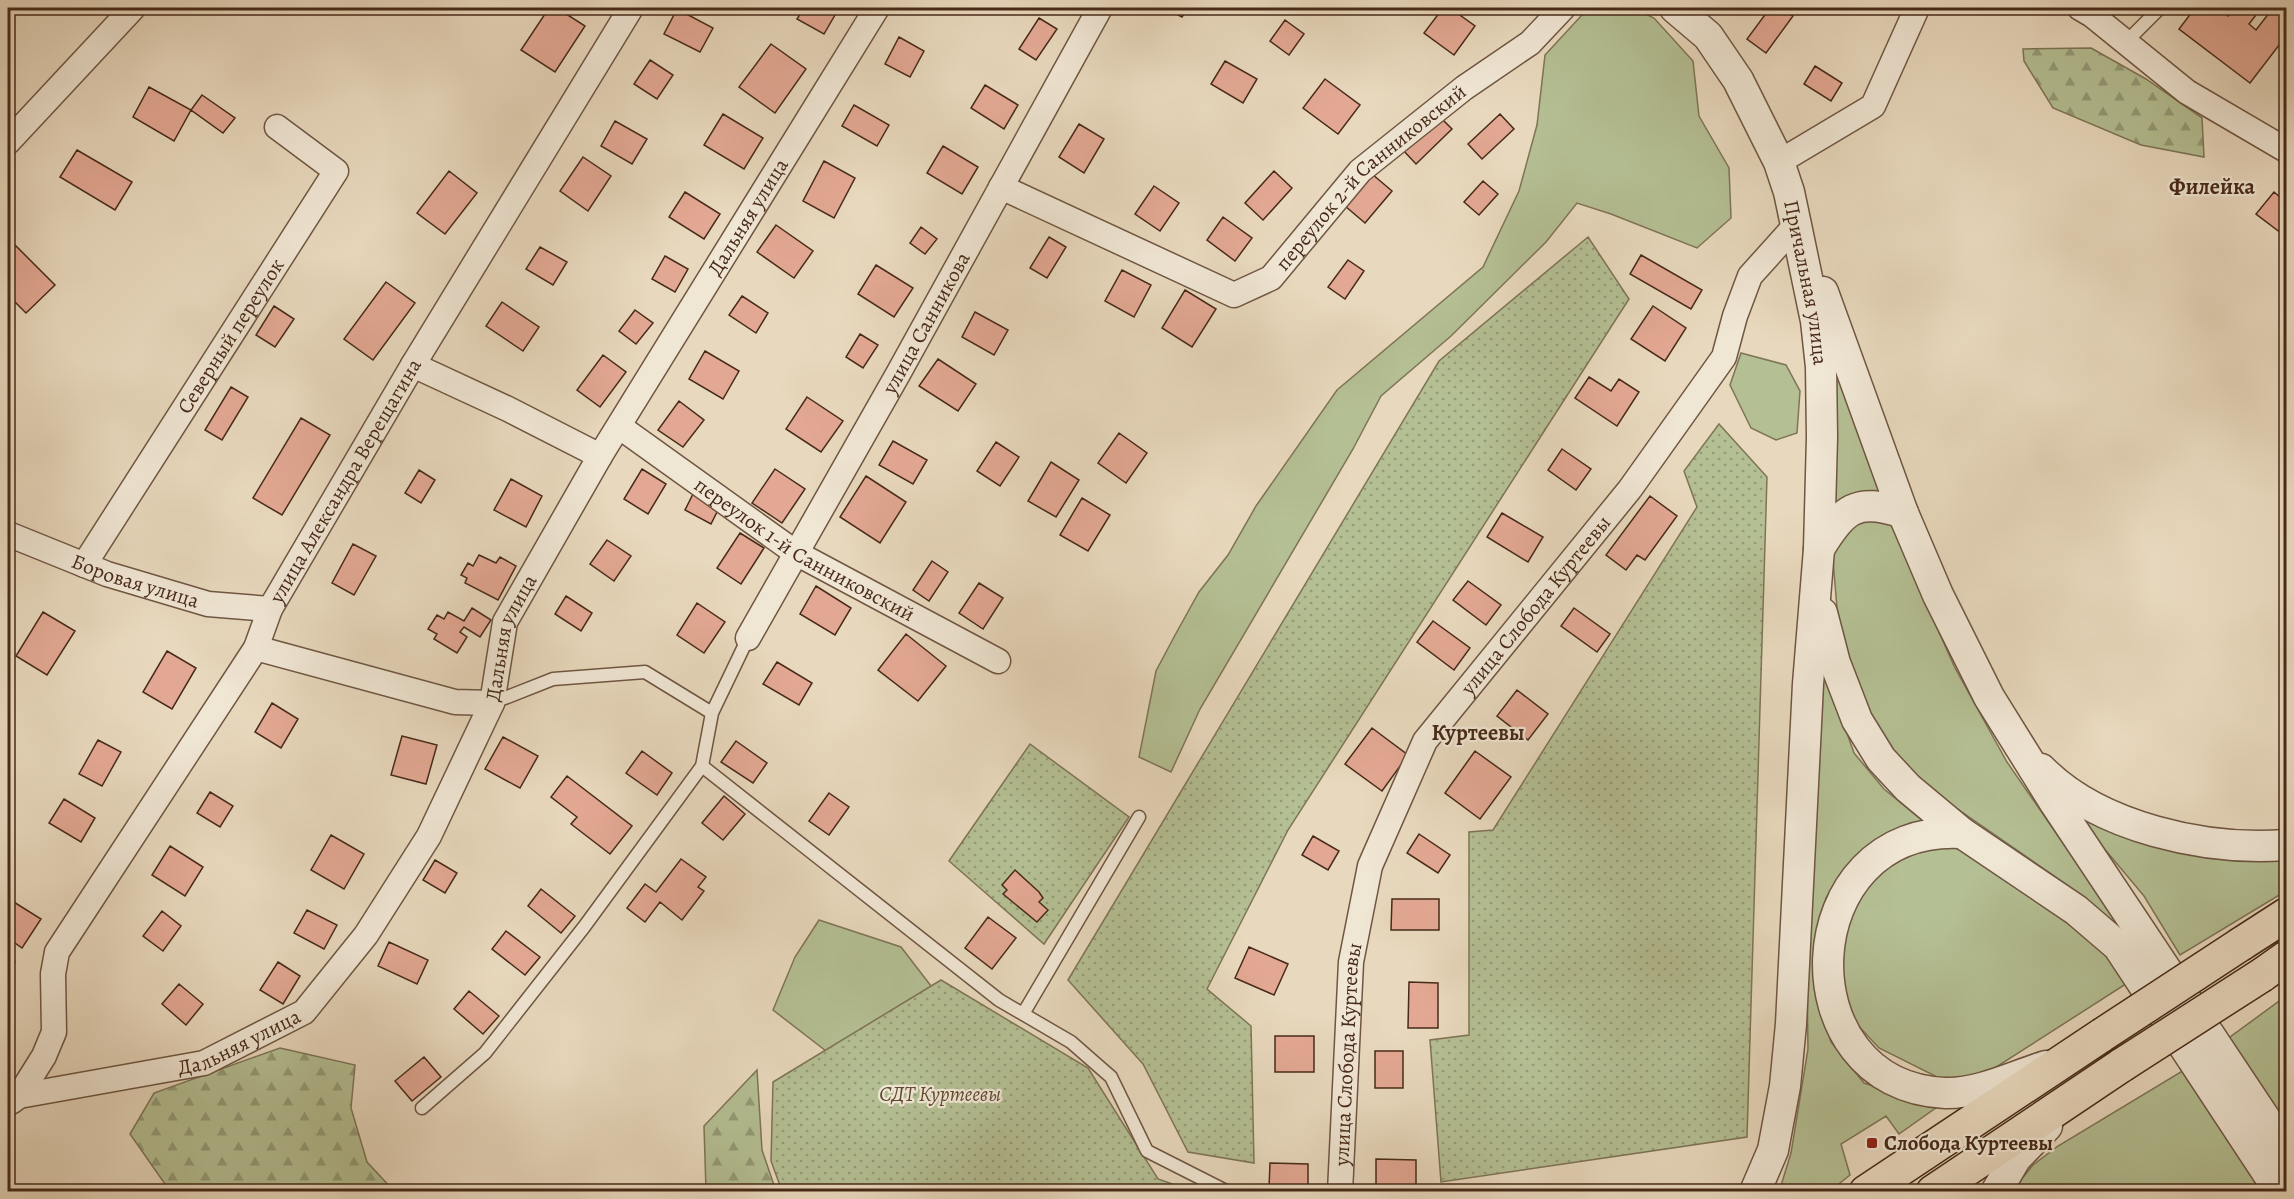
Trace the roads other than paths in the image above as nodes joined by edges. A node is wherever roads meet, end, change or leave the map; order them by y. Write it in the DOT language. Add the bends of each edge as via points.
graph roads {
  1 [pos="133,8"];
  2 [pos="631,8"];
  3 [pos="877,8"];
  4 [pos="1100,8"];
  5 [pos="1563,8"];
  6 [pos="1675,8"];
  7 [pos="1917,8"];
  8 [pos="2080,8"];
  9 [pos="2160,8"];
  10 [pos="2127,42"];
  11 [pos="277,127"];
  12 [pos="8,142"];
  13 [pos="2286,150"];
  14 [pos="1779,162"];
  15 [pos="1001,188"];
  16 [pos="1796,225"];
  17 [pos="413,365"];
  18 [pos="620,427"];
  19 [pos="600,456"];
  20 [pos="1903,513"];
  21 [pos="8,534"];
  22 [pos="1819,549"];
  23 [pos="796,553"];
  24 [pos="84,565"];
  25 [pos="1817,593"];
  26 [pos="270,609"];
  27 [pos="748,638"];
  28 [pos="256,648"];
  29 [pos="998,661"];
  30 [pos="492,703"];
  31 [pos="712,713"];
  32 [pos="2016,743"];
  33 [pos="702,766"];
  34 [pos="1139,817"];
  35 [pos="1962,833"];
  36 [pos="2286,845"];
  37 [pos="2286,915"];
  38 [pos="2279,964"];
  39 [pos="1023,1014"];
  40 [pos="2063,1060"];
  41 [pos="2084,1090"];
  42 [pos="13,1100"];
  43 [pos="422,1108"];
  44 [pos="2284,1148"];
  45 [pos="1228,1191"];
  46 [pos="1340,1191"];
  47 [pos="1755,1191"];
  48 [pos="1866,1191"];
  49 [pos="1933,1191"];
  50 [pos="1996,1191"];
  51 [pos="2280,1191"];
  1 -- 12 [label="street"];
  2 -- 17 [label="street, улица Александра Верещагина"];
  3 -- 18 [label="street, Дальняя улица"];
  4 -- 15 [label="street, улица Санникова"];
  5 -- 15 [label="street, переулок 2-й Санниковский" via="1530,43 1464,88 1360,171 1271,278 1234,295"];
  6 -- 14 [label="street, Причальная улица" via="1708,36 1738,80"];
  7 -- 14 [label="street" via="1873,106"];
  8 -- 10 [label="street"];
  9 -- 10 [label="lane"];
  10 -- 13 [label="street" via="2187,92"];
  11 -- 24 [label="street, Северный переулок" via="336,171"];
  14 -- 16 [label="street, Причальная улица"];
  15 -- 23 [label="street, улица Санникова"];
  16 -- 20 [label="street"];
  16 -- 22 [label="street, Причальная улица" via="1816,321 1821,367"];
  16 -- 46 [label="street, улица Слобода Куртеевы" via="1750,276 1724,357 1630,489 1425,741 1370,866 1351,962"];
  17 -- 19 [label="street"];
  17 -- 26 [label="street, улица Александра Верещагина"];
  18 -- 19 [label="street, Дальняя улица"];
  18 -- 23 [label="street, переулок 1-й Санниковский"];
  19 -- 30 [label="street, Дальняя улица" via="505,622"];
  20 -- 22 [label="street" via="1881,506 1857,506 1835,523"];
  20 -- 32 [label="street" via="1943,605"];
  21 -- 24 [label="street, Боровая улица"];
  22 -- 25 [label="street, Причальная улица"];
  23 -- 27 [label="street, улица Санникова"];
  23 -- 29 [label="street, переулок 1-й Санниковский"];
  24 -- 26 [label="street, Боровая улица" via="208,604"];
  25 -- 35 [label="street" via="1835,663 1857,720 1881,759 1908,788"];
  25 -- 47 [label="street" via="1808,684 1785,1086 1773,1150"];
  26 -- 28 [label="street, улица Александра Верещагина"];
  27 -- 31 [label="lane"];
  28 -- 30 [label="street" via="454,702"];
  28 -- 42 [label="street, улица Александра Верещагина" via="57,952 53,974 54,1032 44,1056"];
  30 -- 31 [label="lane" via="553,679 645,672"];
  30 -- 42 [label="street, Дальняя улица" via="429,836 366,935 304,1012 204,1063"];
  31 -- 33 [label="lane"];
  32 -- 36 [label="street" via="2070,792 2128,822 2172,836 2233,846"];
  32 -- 44 [label="street"];
  33 -- 39 [label="lane" via="999,1000"];
  33 -- 43 [label="lane" via="485,1053"];
  34 -- 39 [label="lane"];
  35 -- 40 [label="street" via="1942,832 1901,841 1855,877 1842,900 1828,950 1829,988 1836,1016 1853,1045 1874,1067 1897,1082 1920,1089 1966,1092"];
  35 -- 51 [label="street" via="2076,910 2118,946"];
  37 -- 40 [label="highway, bridge"];
  38 -- 41 [label="highway, bridge"];
  39 -- 45 [label="lane" via="1071,1042 1111,1077 1147,1151"];
  40 -- 48 [label="highway"];
  41 -- 49 [label="highway"];
  41 -- 50 [label="street" via="2016,1158"];
}
